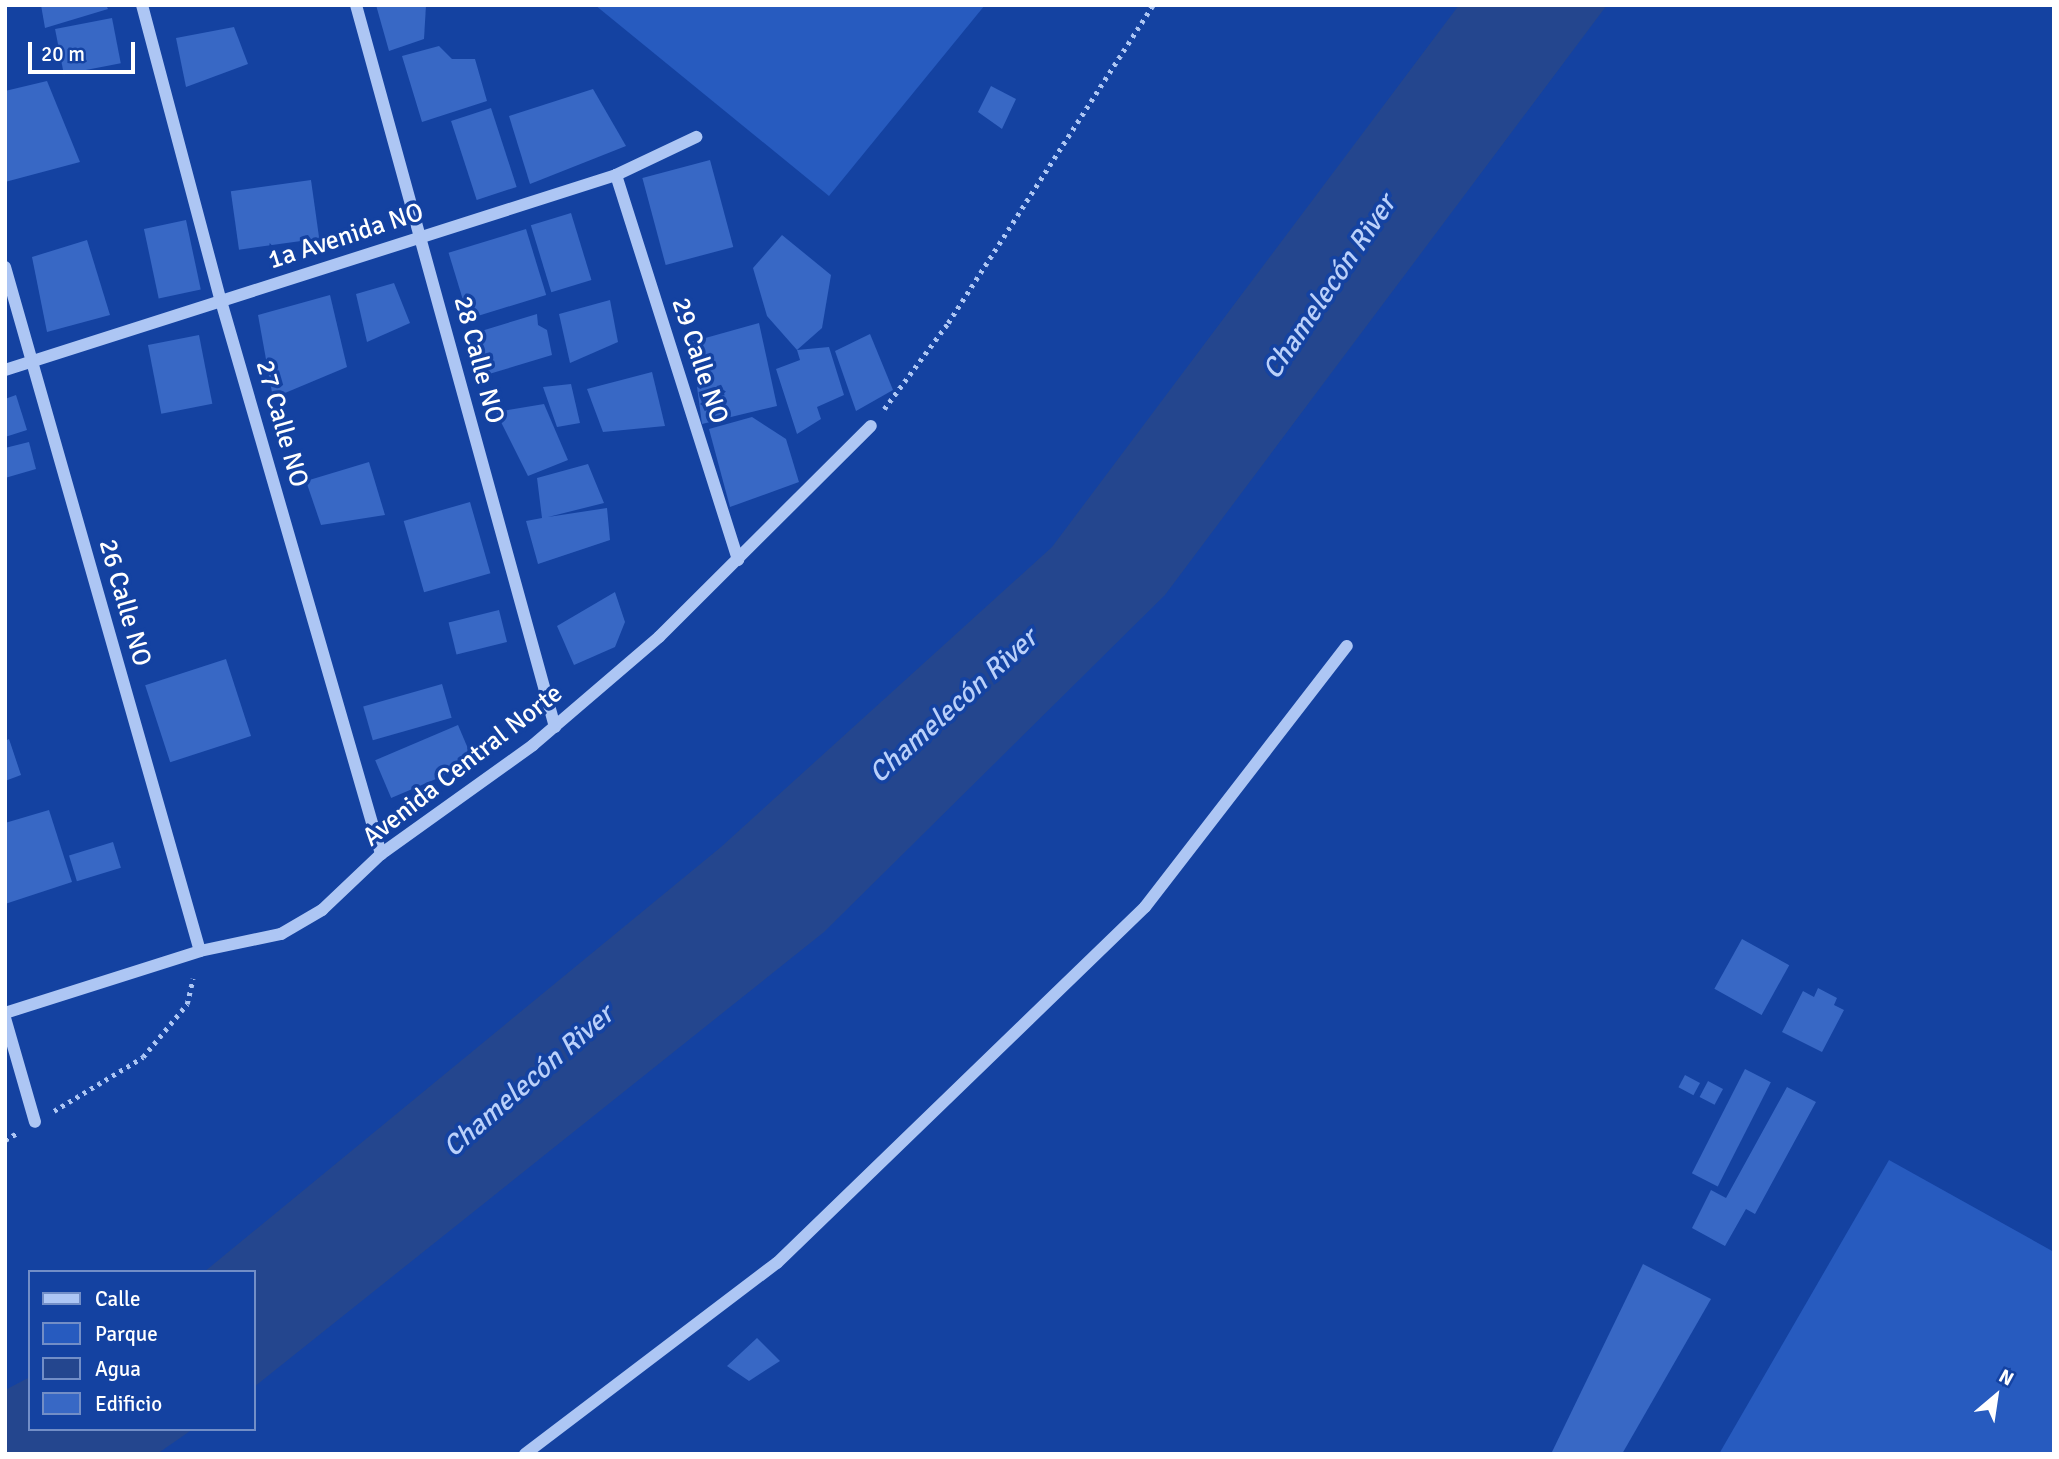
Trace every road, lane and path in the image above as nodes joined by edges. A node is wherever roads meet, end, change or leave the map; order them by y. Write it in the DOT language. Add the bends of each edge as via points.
graph roads {
  1 [pos="142,5"];
  2 [pos="356,5"];
  3 [pos="1153,5"];
  4 [pos="696,137"];
  5 [pos="616,175"];
  6 [pos="421,237"];
  7 [pos="5,267"];
  8 [pos="221,301"];
  9 [pos="32,362"];
  10 [pos="5,370"];
  11 [pos="872,426"];
  12 [pos="738,560"];
  13 [pos="1347,646"];
  14 [pos="555,727"];
  15 [pos="381,855"];
  16 [pos="200,951"];
  17 [pos="5,1016"];
  18 [pos="35,1122"];
  19 [pos="5,1140"];
  20 [pos="525,1454"];
  1 -- 8 [label="street, 27 Calle NO"];
  2 -- 6 [label="street, 28 Calle NO"];
  3 -- 11 [label="path" via="948,323"];
  4 -- 5 [label="street, 1a Avenida NO"];
  5 -- 6 [label="street, 1a Avenida NO"];
  5 -- 12 [label="street, 29 Calle NO"];
  6 -- 8 [label="street, 1a Avenida NO"];
  6 -- 14 [label="street, 28 Calle NO"];
  7 -- 9 [label="street, 26 Calle NO"];
  8 -- 9 [label="street, 1a Avenida NO"];
  8 -- 15 [label="street, 27 Calle NO"];
  9 -- 10 [label="street, 1a Avenida NO"];
  9 -- 16 [label="street, 26 Calle NO"];
  11 -- 12 [label="street, Avenida Central Norte"];
  12 -- 14 [label="street, Avenida Central Norte"];
  13 -- 20 [label="street" via="1144,907 777,1263"];
  14 -- 15 [label="street, Avenida Central Norte"];
  15 -- 16 [label="street, Avenida Central Norte" via="322,910 281,934"];
  16 -- 17 [label="street, Avenida Central Norte"];
  16 -- 18 [label="path" via="187,1004 143,1057"];
  17 -- 18 [label="street"];
  18 -- 19 [label="path"];
}
